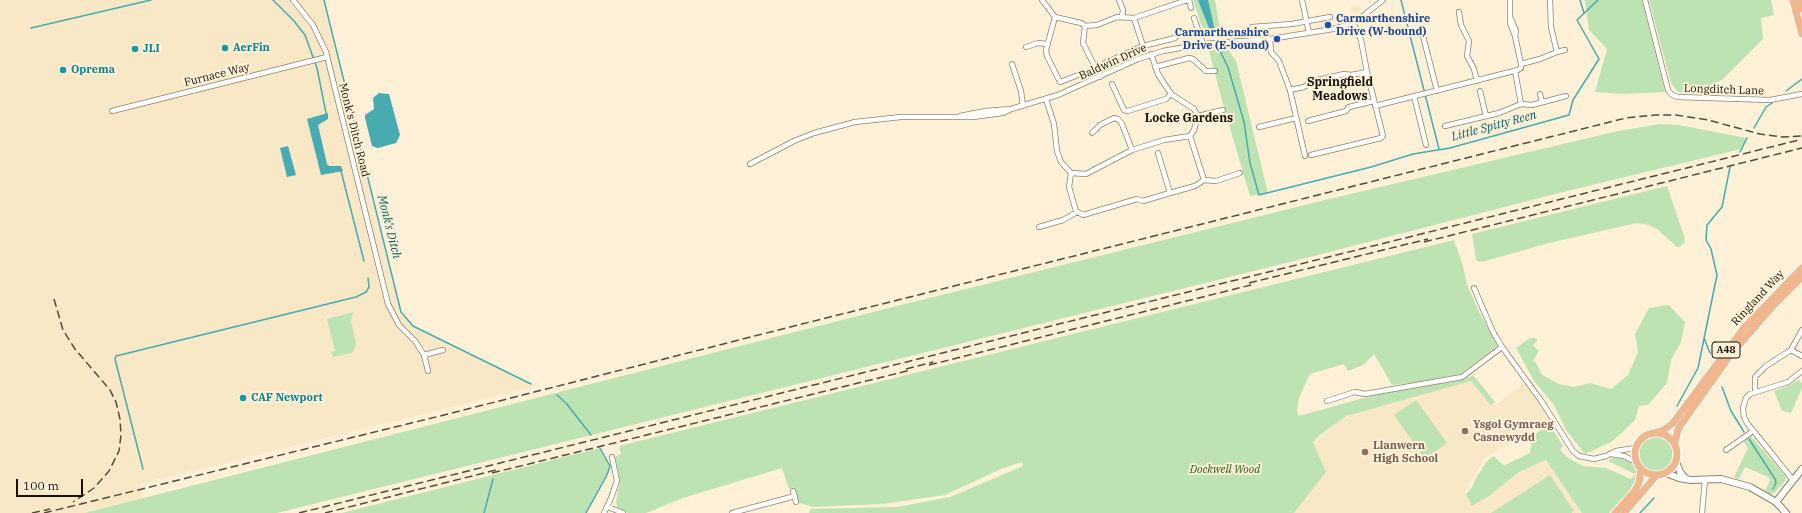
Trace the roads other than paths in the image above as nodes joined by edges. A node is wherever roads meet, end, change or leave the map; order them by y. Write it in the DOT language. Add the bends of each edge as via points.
graph roads {
  1 [pos="293,0"];
  2 [pos="1042,0"];
  3 [pos="1119,0"];
  4 [pos="1188,0"];
  5 [pos="1302,0"];
  6 [pos="1383,0"];
  7 [pos="1510,0"];
  8 [pos="1550,0"];
  9 [pos="1645,0"];
  10 [pos="1793,0"];
  11 [pos="1800,0"];
  12 [pos="1191,8"];
  13 [pos="1802,9"];
  14 [pos="1460,12"];
  15 [pos="1055,17"];
  16 [pos="1122,17"];
  17 [pos="1330,17"];
  18 [pos="1134,18"];
  19 [pos="1194,18"];
  20 [pos="1307,22"];
  21 [pos="1353,22"];
  22 [pos="1085,26"];
  23 [pos="1252,28"];
  24 [pos="1422,32"];
  25 [pos="1309,33"];
  26 [pos="1802,34"];
  27 [pos="1175,38"];
  28 [pos="1270,39"];
  29 [pos="1047,44"];
  30 [pos="1203,44"];
  31 [pos="1143,46"];
  32 [pos="1026,47"];
  33 [pos="1565,50"];
  34 [pos="1557,52"];
  35 [pos="1151,54"];
  36 [pos="327,57"];
  37 [pos="1105,62"];
  38 [pos="1012,64"];
  39 [pos="1521,64"];
  40 [pos="1155,67"];
  41 [pos="1215,71"];
  42 [pos="1515,71"];
  43 [pos="1367,72"];
  44 [pos="1081,74"];
  45 [pos="1100,77"];
  46 [pos="1476,81"];
  47 [pos="1112,84"];
  48 [pos="1290,90"];
  49 [pos="1437,91"];
  50 [pos="1480,91"];
  51 [pos="1171,94"];
  52 [pos="1540,94"];
  53 [pos="1802,94"];
  54 [pos="1414,96"];
  55 [pos="1566,96"];
  56 [pos="1046,99"];
  57 [pos="1542,102"];
  58 [pos="1375,103"];
  59 [pos="1521,104"];
  60 [pos="1023,106"];
  61 [pos="1223,110"];
  62 [pos="112,111"];
  63 [pos="1198,116"];
  64 [pos="1486,116"];
  65 [pos="1296,118"];
  66 [pos="1308,121"];
  67 [pos="1445,126"];
  68 [pos="1259,127"];
  69 [pos="1092,133"];
  70 [pos="1190,136"];
  71 [pos="1426,145"];
  72 [pos="1132,150"];
  73 [pos="1158,153"];
  74 [pos="1311,155"];
  75 [pos="1305,156"];
  76 [pos="750,164"];
  77 [pos="1071,173"];
  78 [pos="1240,173"];
  79 [pos="1204,180"];
  80 [pos="1170,193"];
  81 [pos="1077,212"];
  82 [pos="1048,218"];
  83 [pos="1050,224"];
  84 [pos="1039,227"];
  85 [pos="1802,268"];
  86 [pos="1802,277"];
  87 [pos="1474,288"];
  88 [pos="1802,330"];
  89 [pos="1502,347"];
  90 [pos="443,350"];
  91 [pos="1791,350"];
  92 [pos="424,355"];
  93 [pos="1802,356"];
  94 [pos="428,371"];
  95 [pos="1802,371"];
  96 [pos="1755,392"];
  97 [pos="1327,401"];
  98 [pos="1753,431"];
  99 [pos="1654,433"];
  100 [pos="1675,443"];
  101 [pos="1635,448"];
  102 [pos="1726,450"];
  103 [pos="1610,454"];
  104 [pos="612,457"];
  105 [pos="1636,462"];
  106 [pos="1676,462"];
  107 [pos="1802,468"];
  108 [pos="1641,470"];
  109 [pos="1666,473"];
  110 [pos="1656,476"];
  111 [pos="1686,479"];
  112 [pos="1705,479"];
  113 [pos="1794,480"];
  114 [pos="796,502"];
  115 [pos="1776,502"];
  116 [pos="608,507"];
  117 [pos="604,513"];
  118 [pos="623,513"];
  119 [pos="732,513"];
  120 [pos="1615,513"];
  121 [pos="1624,513"];
  122 [pos="1702,513"];
  123 [pos="1786,513"];
  1 -- 36 [label="street, Monk's Ditch Road" via="313,25"];
  2 -- 15 [label="street"];
  3 -- 16 [label="street"];
  4 -- 12 [label="street"];
  4 -- 18 [label="street"];
  5 -- 20 [label="street"];
  6 -- 21 [label="street, Baldwin Drive"];
  7 -- 39 [label="street" via="1511,19 1516,32"];
  8 -- 34 [label="street" via="1551,27"];
  9 -- 53 [label="street, Longditch Lane" via="1669,96 1770,100"];
  10 -- 26 [label="main road"];
  11 -- 13 [label="main road"];
  14 -- 46 [label="street" via="1461,25 1469,41 1468,56"];
  15 -- 22 [label="street"];
  15 -- 29 [label="street"];
  16 -- 18 [label="street"];
  16 -- 22 [label="street"];
  17 -- 20 [label="street"];
  18 -- 31 [label="street"];
  19 -- 30 [label="street"];
  20 -- 23 [label="street"];
  20 -- 25 [label="street"];
  21 -- 25 [label="street, Baldwin Drive"];
  21 -- 43 [label="street" via="1360,36"];
  22 -- 45 [label="street" via="1083,43"];
  24 -- 49 [label="street"];
  25 -- 28 [label="street, Baldwin Drive"];
  27 -- 31 [label="street"];
  28 -- 30 [label="street, Baldwin Drive"];
  28 -- 48 [label="street" via="1272,52 1280,61"];
  29 -- 32 [label="street" via="1038,43"];
  29 -- 44 [label="street" via="1047,56 1060,82"];
  30 -- 35 [label="street, Baldwin Drive"];
  31 -- 37 [label="street"];
  33 -- 34 [label="street"];
  34 -- 39 [label="street"];
  35 -- 40 [label="street"];
  35 -- 45 [label="street, Baldwin Drive"];
  36 -- 62 [label="street, Furnace Way"];
  36 -- 92 [label="street, Monk's Ditch Road" via="388,304 399,325 415,341"];
  38 -- 60 [label="street"];
  39 -- 42 [label="street" via="1520,70"];
  40 -- 41 [label="street" via="1189,58 1206,71"];
  40 -- 51 [label="street"];
  42 -- 46 [label="street"];
  42 -- 59 [label="street"];
  43 -- 48 [label="street" via="1320,79 1304,87"];
  43 -- 58 [label="street"];
  45 -- 56 [label="street, Baldwin Drive"];
  46 -- 49 [label="street"];
  47 -- 51 [label="street" via="1124,110 1128,112 1166,99"];
  48 -- 65 [label="street"];
  49 -- 54 [label="street"];
  50 -- 64 [label="street"];
  51 -- 63 [label="street" via="1194,110"];
  52 -- 57 [label="street"];
  54 -- 58 [label="street"];
  54 -- 71 [label="street"];
  55 -- 57 [label="street"];
  56 -- 60 [label="street, Baldwin Drive"];
  56 -- 77 [label="street" via="1054,124 1057,151 1061,162"];
  57 -- 59 [label="street"];
  58 -- 66 [label="street" via="1349,107 1346,111"];
  58 -- 74 [label="street" via="1381,138"];
  59 -- 64 [label="street"];
  60 -- 76 [label="street, Baldwin Drive" via="960,116 901,117 855,122 814,133"];
  61 -- 63 [label="street"];
  63 -- 70 [label="street"];
  64 -- 67 [label="street"];
  65 -- 68 [label="street"];
  65 -- 75 [label="street"];
  69 -- 72 [label="street" via="1100,125 1114,118 1118,119"];
  70 -- 72 [label="street" via="1164,140"];
  70 -- 79 [label="street"];
  72 -- 77 [label="street" via="1086,174"];
  73 -- 80 [label="street"];
  77 -- 81 [label="street" via="1069,187"];
  78 -- 79 [label="street" via="1216,181"];
  79 -- 80 [label="street" via="1195,186"];
  80 -- 81 [label="street" via="1083,215"];
  81 -- 83 [label="street" via="1064,220"];
  82 -- 83 [label="street"];
  83 -- 84 [label="street"];
  85 -- 99 [label="main road, Ringland Way / A48" via="1743,329 1673,423 1664,430"];
  86 -- 100 [label="main road, Ringland Way / A48" via="1765,314 1731,354 1678,429"];
  87 -- 89 [label="street"];
  88 -- 91 [label="street"];
  89 -- 97 [label="street" via="1462,377 1365,394 1355,392"];
  89 -- 103 [label="street" via="1542,402 1573,451 1586,458 1602,458"];
  90 -- 92 [label="street"];
  91 -- 93 [label="street"];
  91 -- 96 [label="street" via="1756,375"];
  92 -- 94 [label="street, Monk's Ditch Road"];
  95 -- 96 [label="street" via="1788,382"];
  96 -- 98 [label="street" via="1746,398 1743,408 1745,420"];
  98 -- 102 [label="street"];
  98 -- 113 [label="street"];
  99 -- 100 [label="main road" via="1666,435"];
  99 -- 101 [label="main road, Ringland Way / A48" via="1642,437"];
  100 -- 106 [label="main road, Ringland Way / A48"];
  101 -- 103 [label="street"];
  101 -- 105 [label="main road"];
  103 -- 105 [label="street" via="1624,456"];
  104 -- 116 [label="street" via="617,481"];
  105 -- 108 [label="main road"];
  106 -- 109 [label="main road"];
  106 -- 111 [label="street"];
  107 -- 113 [label="street"];
  108 -- 110 [label="main road"];
  108 -- 120 [label="main road" via="1637,488"];
  109 -- 110 [label="main road"];
  109 -- 111 [label="street"];
  110 -- 121 [label="main road"];
  111 -- 112 [label="street"];
  112 -- 115 [label="street" via="1721,479 1750,487"];
  112 -- 122 [label="street"];
  113 -- 115 [label="street"];
  114 -- 119 [label="street" via="794,494"];
  115 -- 123 [label="street"];
  116 -- 117 [label="street"];
  116 -- 118 [label="street"];
}
